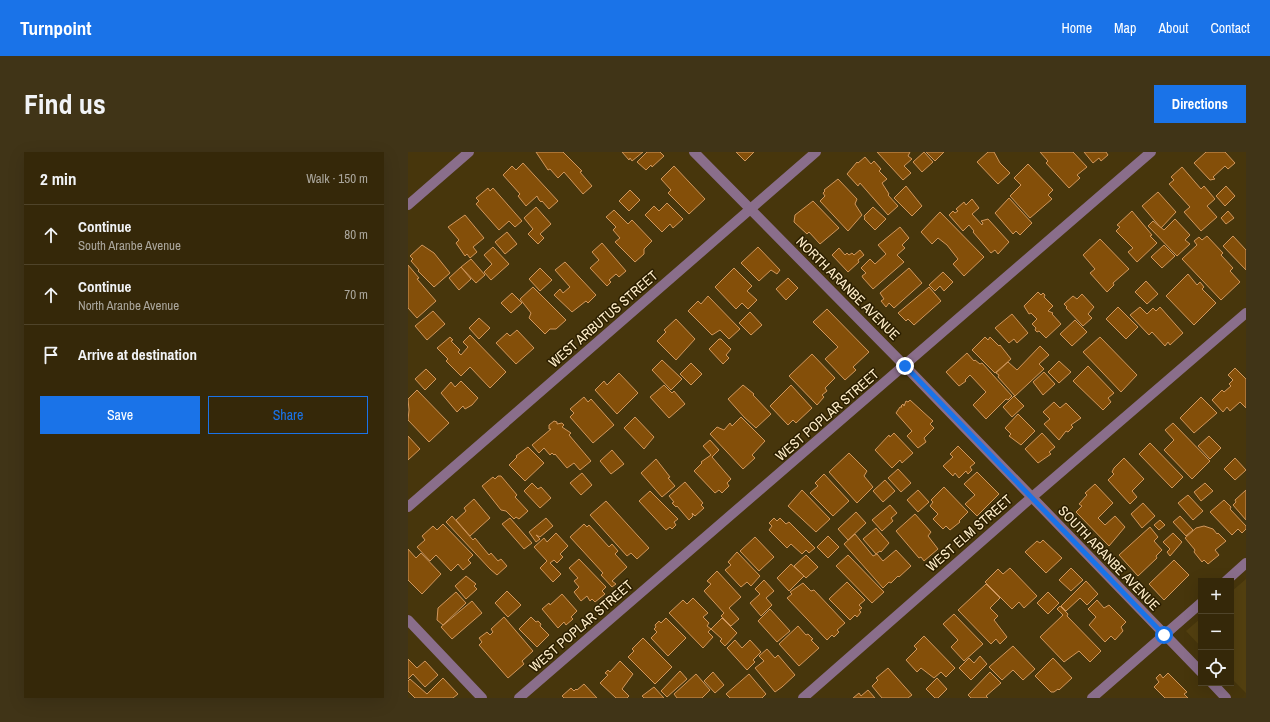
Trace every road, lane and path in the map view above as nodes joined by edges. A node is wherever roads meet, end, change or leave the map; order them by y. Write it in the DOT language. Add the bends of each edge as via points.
graph roads {
  1 [pos="469,152"];
  2 [pos="694,152"];
  3 [pos="816,152"];
  4 [pos="1151,152"];
  5 [pos="408,205"];
  6 [pos="750,209"];
  7 [pos="1246,313"];
  8 [pos="905,366"];
  9 [pos="1031,498"];
  10 [pos="408,507"];
  11 [pos="1246,563"];
  12 [pos="1229,578"];
  13 [pos="1198,606"];
  14 [pos="408,620"];
  15 [pos="1164,635"];
  16 [pos="1198,669"];
  17 [pos="1215,686"];
  18 [pos="482,698"];
  19 [pos="519,698"];
  20 [pos="803,698"];
  21 [pos="1092,698"];
  22 [pos="1226,698"];
  1 -- 5 [label="street"];
  2 -- 6 [label="street, NORTH ARANBE AVENUE"];
  3 -- 6 [label="street, WEST ARBUTUS STREET"];
  4 -- 8 [label="street, WEST POPLAR STREET"];
  6 -- 8 [label="street, NORTH ARANBE AVENUE"];
  6 -- 10 [label="street, WEST ARBUTUS STREET"];
  7 -- 9 [label="street, WEST ELM STREET"];
  8 -- 9 [label="street, NORTH ARANBE AVENUE"];
  8 -- 19 [label="street, WEST POPLAR STREET"];
  9 -- 15 [label="street, SOUTH ARANBE AVENUE"];
  9 -- 20 [label="street, WEST ELM STREET"];
  11 -- 12 [label="street"];
  13 -- 15 [label="street"];
  14 -- 18 [label="street"];
  15 -- 16 [label="street, SOUTH ARANBE AVENUE"];
  15 -- 21 [label="street"];
  17 -- 22 [label="street"];
}
